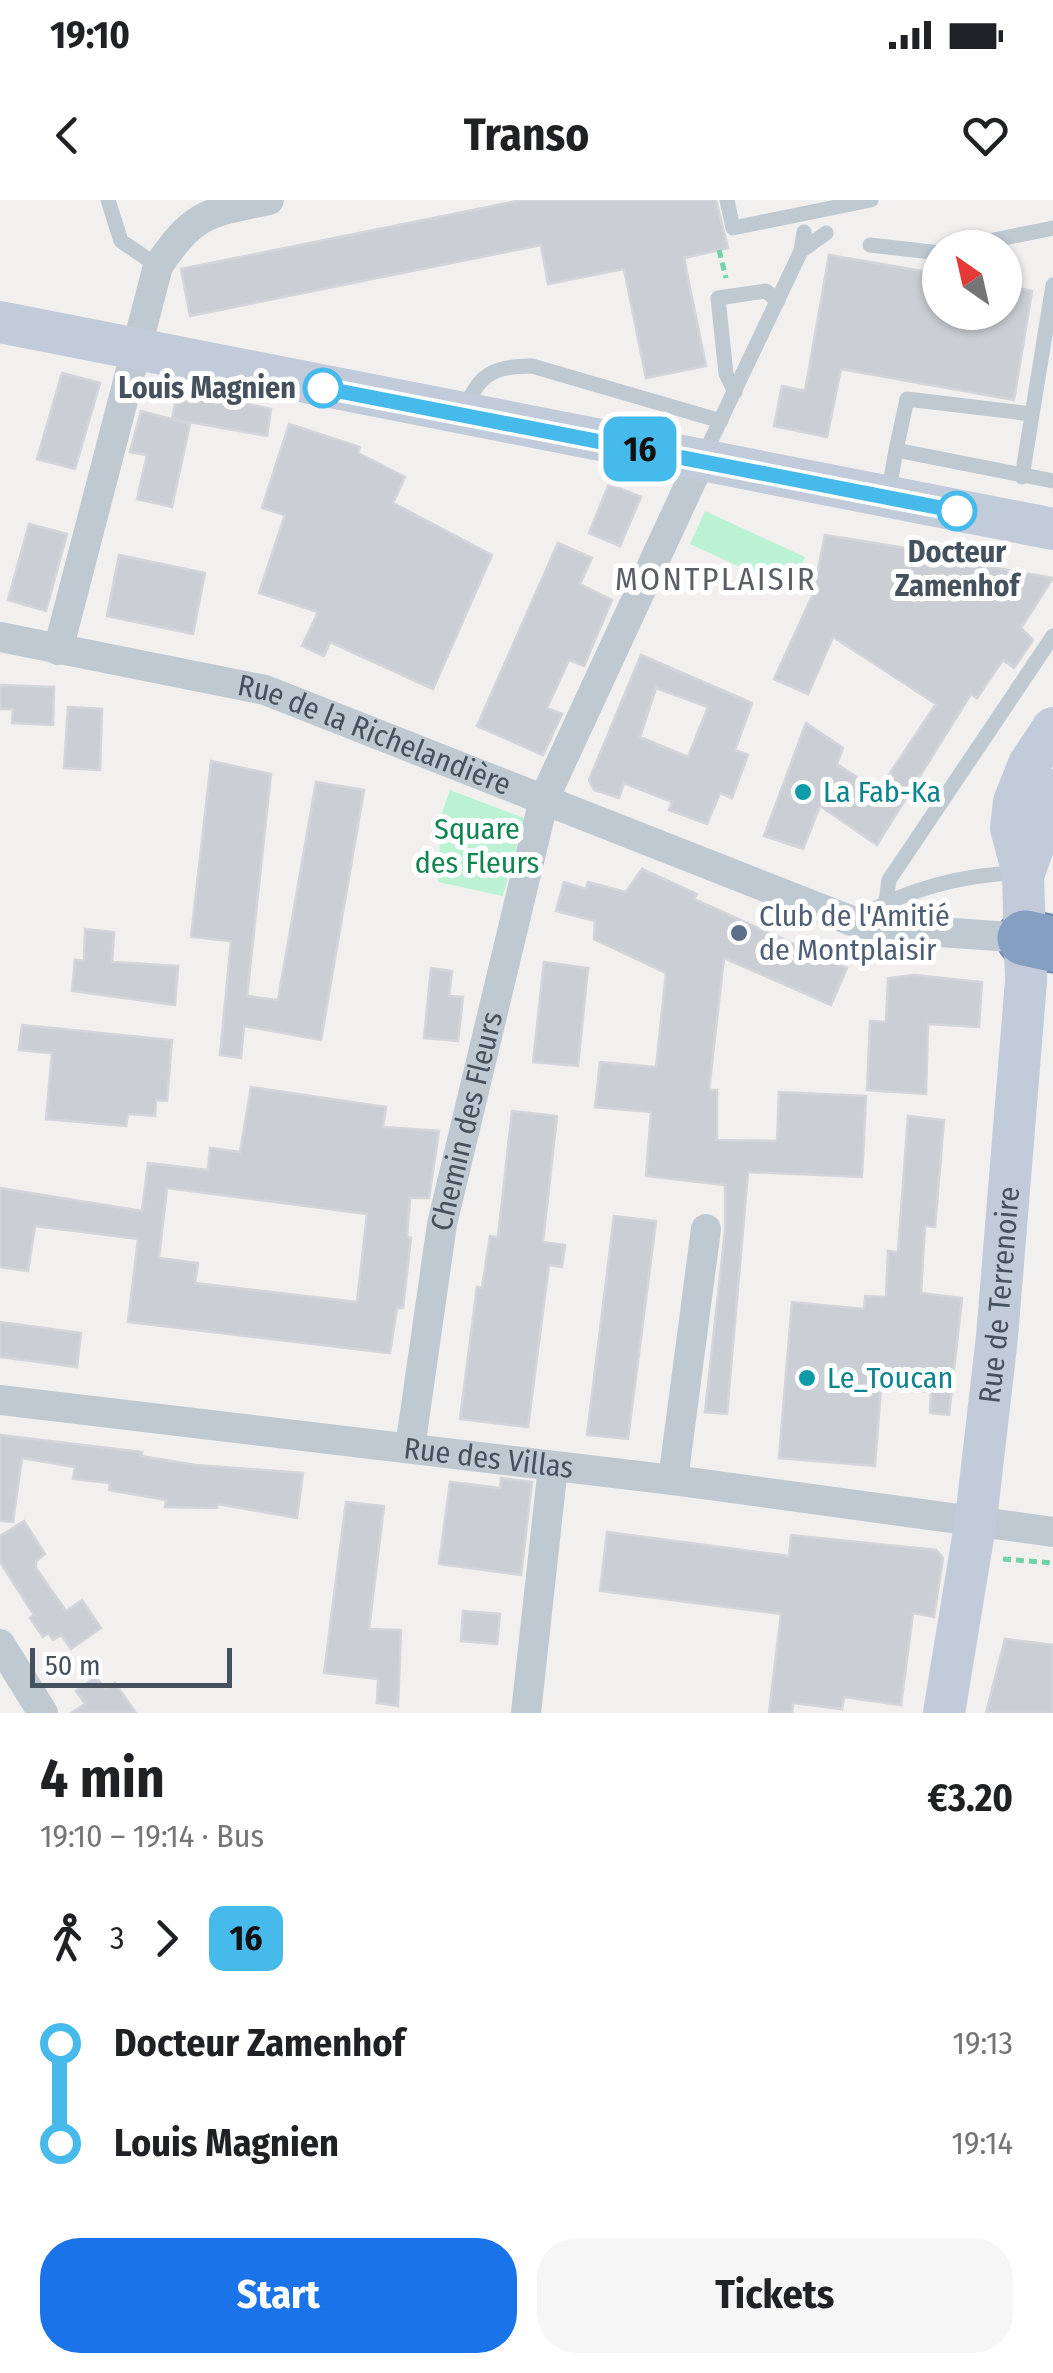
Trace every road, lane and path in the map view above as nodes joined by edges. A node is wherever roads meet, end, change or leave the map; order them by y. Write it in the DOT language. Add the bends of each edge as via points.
graph roads {
  1 [pos="108,200"];
  2 [pos="269,200"];
  3 [pos="727,200"];
  4 [pos="870,200"];
  5 [pos="1053,228"];
  6 [pos="804,232"];
  7 [pos="826,234"];
  8 [pos="1022,234"];
  9 [pos="870,245"];
  10 [pos="719,250"];
  11 [pos="802,251"];
  12 [pos="922,251"];
  13 [pos="721,261"];
  14 [pos="158,266"];
  15 [pos="1053,285"];
  16 [pos="778,301"];
  17 [pos="1052,303"];
  18 [pos="0,322"];
  19 [pos="136,348"];
  20 [pos="735,392"];
  21 [pos="1032,414"];
  22 [pos="463,416"];
  23 [pos="721,421"];
  24 [pos="896,450"];
  25 [pos="701,460"];
  26 [pos="1022,477"];
  27 [pos="1053,481"];
  28 [pos="887,498"];
  29 [pos="1053,529"];
  30 [pos="0,636"];
  31 [pos="1053,636"];
  32 [pos="58,650"];
  33 [pos="1053,728"];
  34 [pos="1053,790"];
  35 [pos="544,799"];
  36 [pos="1024,873"];
  37 [pos="874,916"];
  38 [pos="1039,941"];
  39 [pos="706,1228"];
  40 [pos="0,1400"];
  41 [pos="410,1448"];
  42 [pos="552,1466"];
  43 [pos="673,1480"];
  44 [pos="1053,1532"];
  45 [pos="973,1537"];
  46 [pos="1053,1564"];
  47 [pos="0,1644"];
  48 [pos="42,1713"];
  49 [pos="526,1713"];
  50 [pos="944,1713"];
  1 -- 14 [label="lane" via="121,241"];
  2 -- 14 [label="street" via="207,213"];
  3 -- 4 [label="lane" via="733,228"];
  5 -- 8 [label="lane"];
  6 -- 11 [label="lane"];
  7 -- 11 [label="lane"];
  9 -- 12 [label="lane"];
  10 -- 13 [label="path"];
  11 -- 16 [label="lane"];
  14 -- 19 [label="street"];
  15 -- 17 [label="lane"];
  16 -- 20 [label="lane"];
  16 -- 20 [label="lane" via="766,291 718,298 726,374"];
  17 -- 21 [label="lane"];
  18 -- 19 [label="street"];
  19 -- 22 [label="street"];
  19 -- 32 [label="street"];
  20 -- 23 [label="lane"];
  21 -- 24 [label="lane" via="907,400"];
  21 -- 26 [label="lane"];
  22 -- 23 [label="lane" via="473,388 488,372 532,366"];
  22 -- 25 [label="street"];
  23 -- 25 [label="lane"];
  24 -- 26 [label="lane"];
  24 -- 28 [label="lane"];
  25 -- 28 [label="street"];
  25 -- 35 [label="street, Chemin des Fleurs"];
  26 -- 27 [label="lane"];
  28 -- 29 [label="street"];
  30 -- 32 [label="street, Rue de la Richelandière"];
  31 -- 37 [label="lane" via="890,880"];
  32 -- 35 [label="street, Rue de la Richelandière" via="265,690"];
  33 -- 36 [label="street, Rue de Terrenoire" via="1014,802 1011,828"];
  34 -- 36 [label="street, Rue de Terrenoire"];
  35 -- 37 [label="street, Rue de la Richelandière"];
  35 -- 41 [label="street, Chemin des Fleurs" via="442,1224"];
  36 -- 37 [label="lane" via="988,874"];
  36 -- 38 [label="street, Rue de Terrenoire"];
  37 -- 38 [label="street, Rue de la Richelandière"];
  38 -- 45 [label="street, Rue de Terrenoire" via="1026,981"];
  39 -- 43 [label="street"];
  40 -- 41 [label="street, Rue des Villas"];
  41 -- 42 [label="street, Rue des Villas"];
  42 -- 43 [label="street, Rue des Villas"];
  42 -- 49 [label="street"];
  43 -- 45 [label="street, Rue des Villas"];
  44 -- 45 [label="street, Rue des Villas"];
  45 -- 46 [label="path"];
  45 -- 50 [label="street, Rue de Terrenoire"];
  47 -- 48 [label="street"];
}
